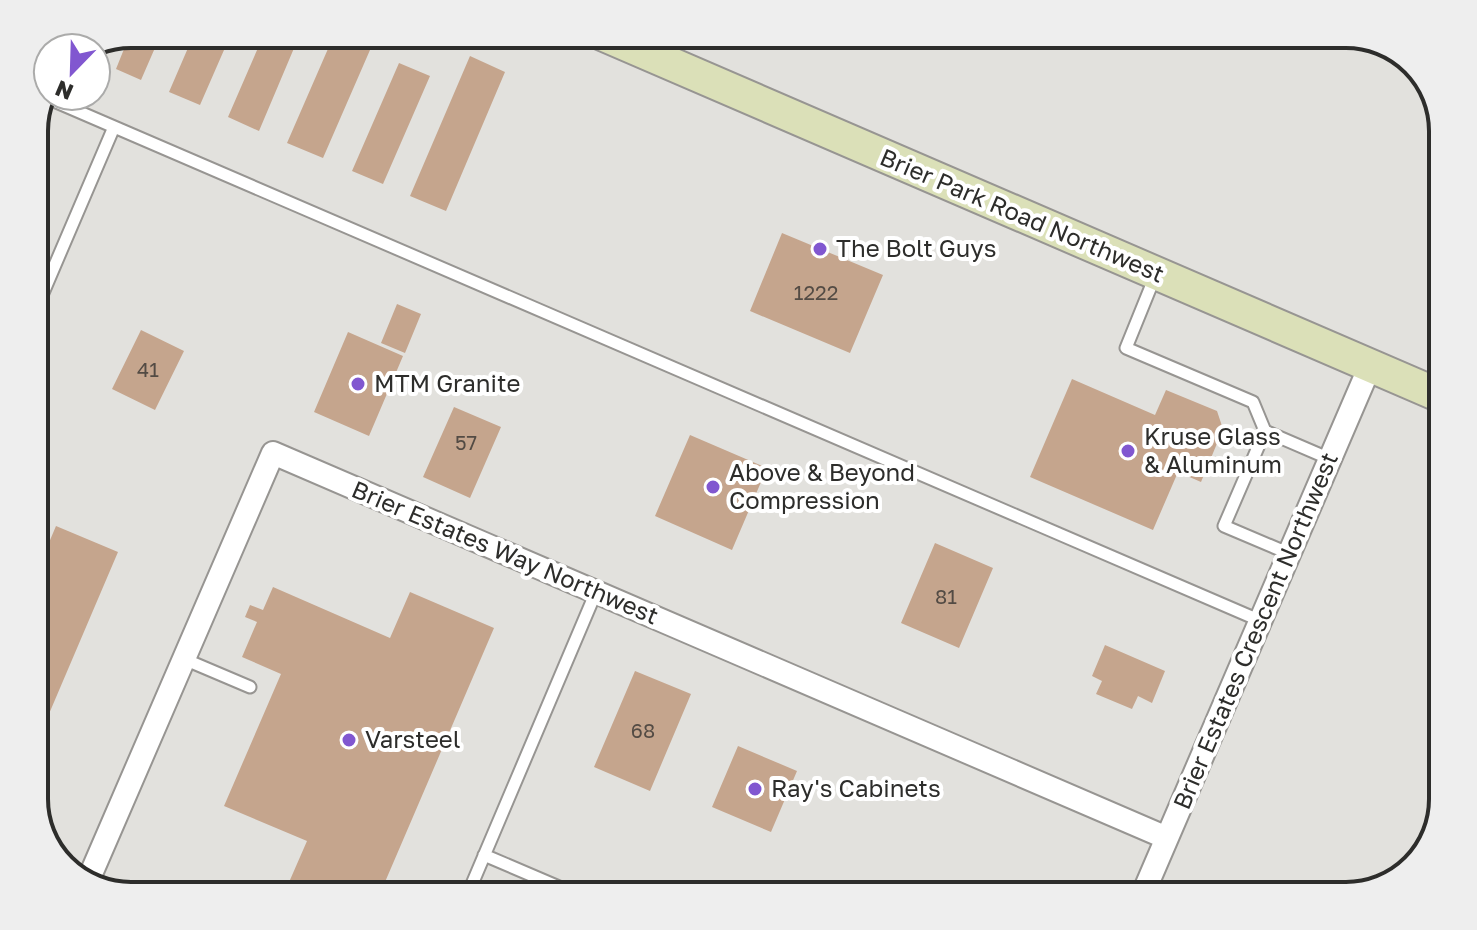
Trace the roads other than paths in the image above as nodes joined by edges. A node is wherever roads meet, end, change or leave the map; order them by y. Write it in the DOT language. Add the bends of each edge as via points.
graph roads {
  1 [pos="634,48"];
  2 [pos="79,112"];
  3 [pos="114,127"];
  4 [pos="1157,274"];
  5 [pos="48,281"];
  6 [pos="1370,366"];
  7 [pos="1429,391"];
  8 [pos="1265,431"];
  9 [pos="1330,459"];
  10 [pos="1290,554"];
  11 [pos="596,592"];
  12 [pos="1261,621"];
  13 [pos="184,659"];
  14 [pos="250,687"];
  15 [pos="1167,838"];
  16 [pos="484,855"];
  17 [pos="92,872"];
  18 [pos="473,882"];
  19 [pos="547,882"];
  20 [pos="1148,882"];
  1 -- 4 [label="street, Brier Park Road Northwest"];
  2 -- 3 [label="lane"];
  3 -- 5 [label="lane"];
  3 -- 12 [label="lane"];
  4 -- 6 [label="street, Brier Park Road Northwest"];
  4 -- 8 [label="lane" via="1126,348 1253,402"];
  6 -- 7 [label="street, Brier Park Road Northwest"];
  6 -- 9 [label="street, Brier Estates Crescent Northwest"];
  8 -- 9 [label="lane"];
  8 -- 10 [label="lane" via="1224,526"];
  9 -- 10 [label="street, Brier Estates Crescent Northwest"];
  10 -- 12 [label="street, Brier Estates Crescent Northwest"];
  11 -- 13 [label="street, Brier Estates Way Northwest" via="273,453"];
  11 -- 15 [label="street, Brier Estates Way Northwest"];
  11 -- 16 [label="lane"];
  12 -- 15 [label="street, Brier Estates Crescent Northwest"];
  13 -- 14 [label="lane"];
  13 -- 17 [label="street, Brier Estates Way Northwest"];
  15 -- 20 [label="street, Brier Estates Crescent Northwest"];
  16 -- 18 [label="lane"];
  16 -- 19 [label="lane"];
}
